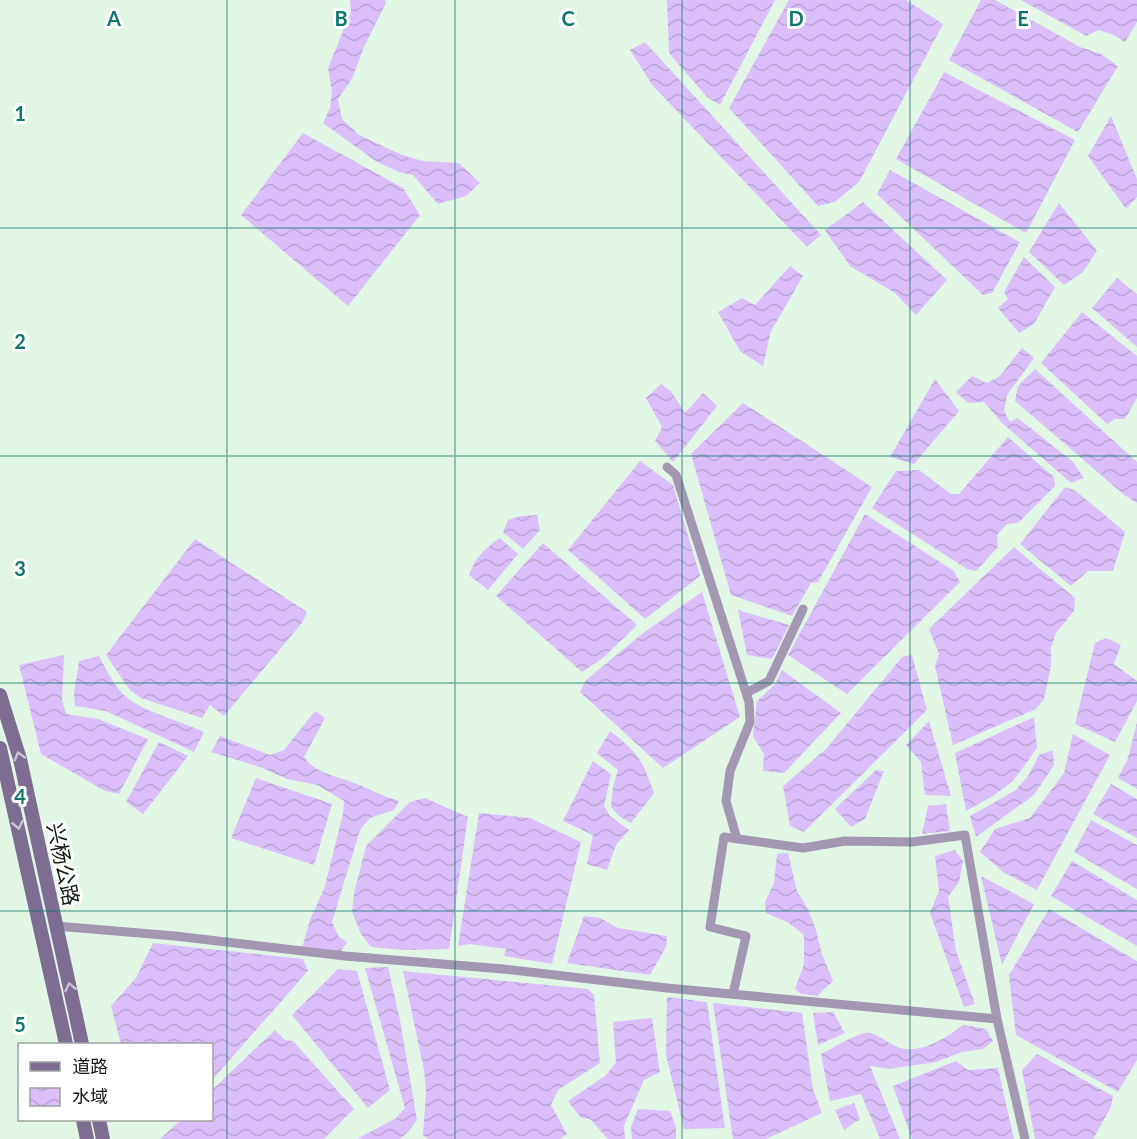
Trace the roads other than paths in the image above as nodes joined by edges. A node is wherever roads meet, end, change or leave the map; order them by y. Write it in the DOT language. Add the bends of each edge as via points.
graph roads {
  1 [pos="667,467"];
  2 [pos="803,609"];
  3 [pos="746,693"];
  4 [pos="0,695"];
  5 [pos="0,748"];
  6 [pos="737,839"];
  7 [pos="56,926"];
  8 [pos="733,994"];
  9 [pos="997,1019"];
  10 [pos="66,1043"];
  11 [pos="82,1043"];
  12 [pos="83,1121"];
  13 [pos="99,1121"];
  14 [pos="87,1139"];
  15 [pos="103,1139"];
  16 [pos="1024,1139"];
  1 -- 3 [label="street" via="676,475"];
  2 -- 3 [label="street" via="769,681"];
  3 -- 6 [label="street" via="750,722 730,771 726,801"];
  7 -- 4 [label="main road, 兴杨公路, one-way" via="20,759"];
  5 -- 10 [label="main road, 兴杨公路, one-way"];
  6 -- 8 [label="street" via="724,837 710,927 746,936"];
  6 -- 9 [label="street" via="803,848 845,841 912,842 965,835"];
  7 -- 8 [label="street"];
  11 -- 7 [label="main road, 兴杨公路, one-way"];
  8 -- 9 [label="street"];
  9 -- 16 [label="street"];
  12 -- 14 [label="main road"];
  13 -- 15 [label="main road"];
}
